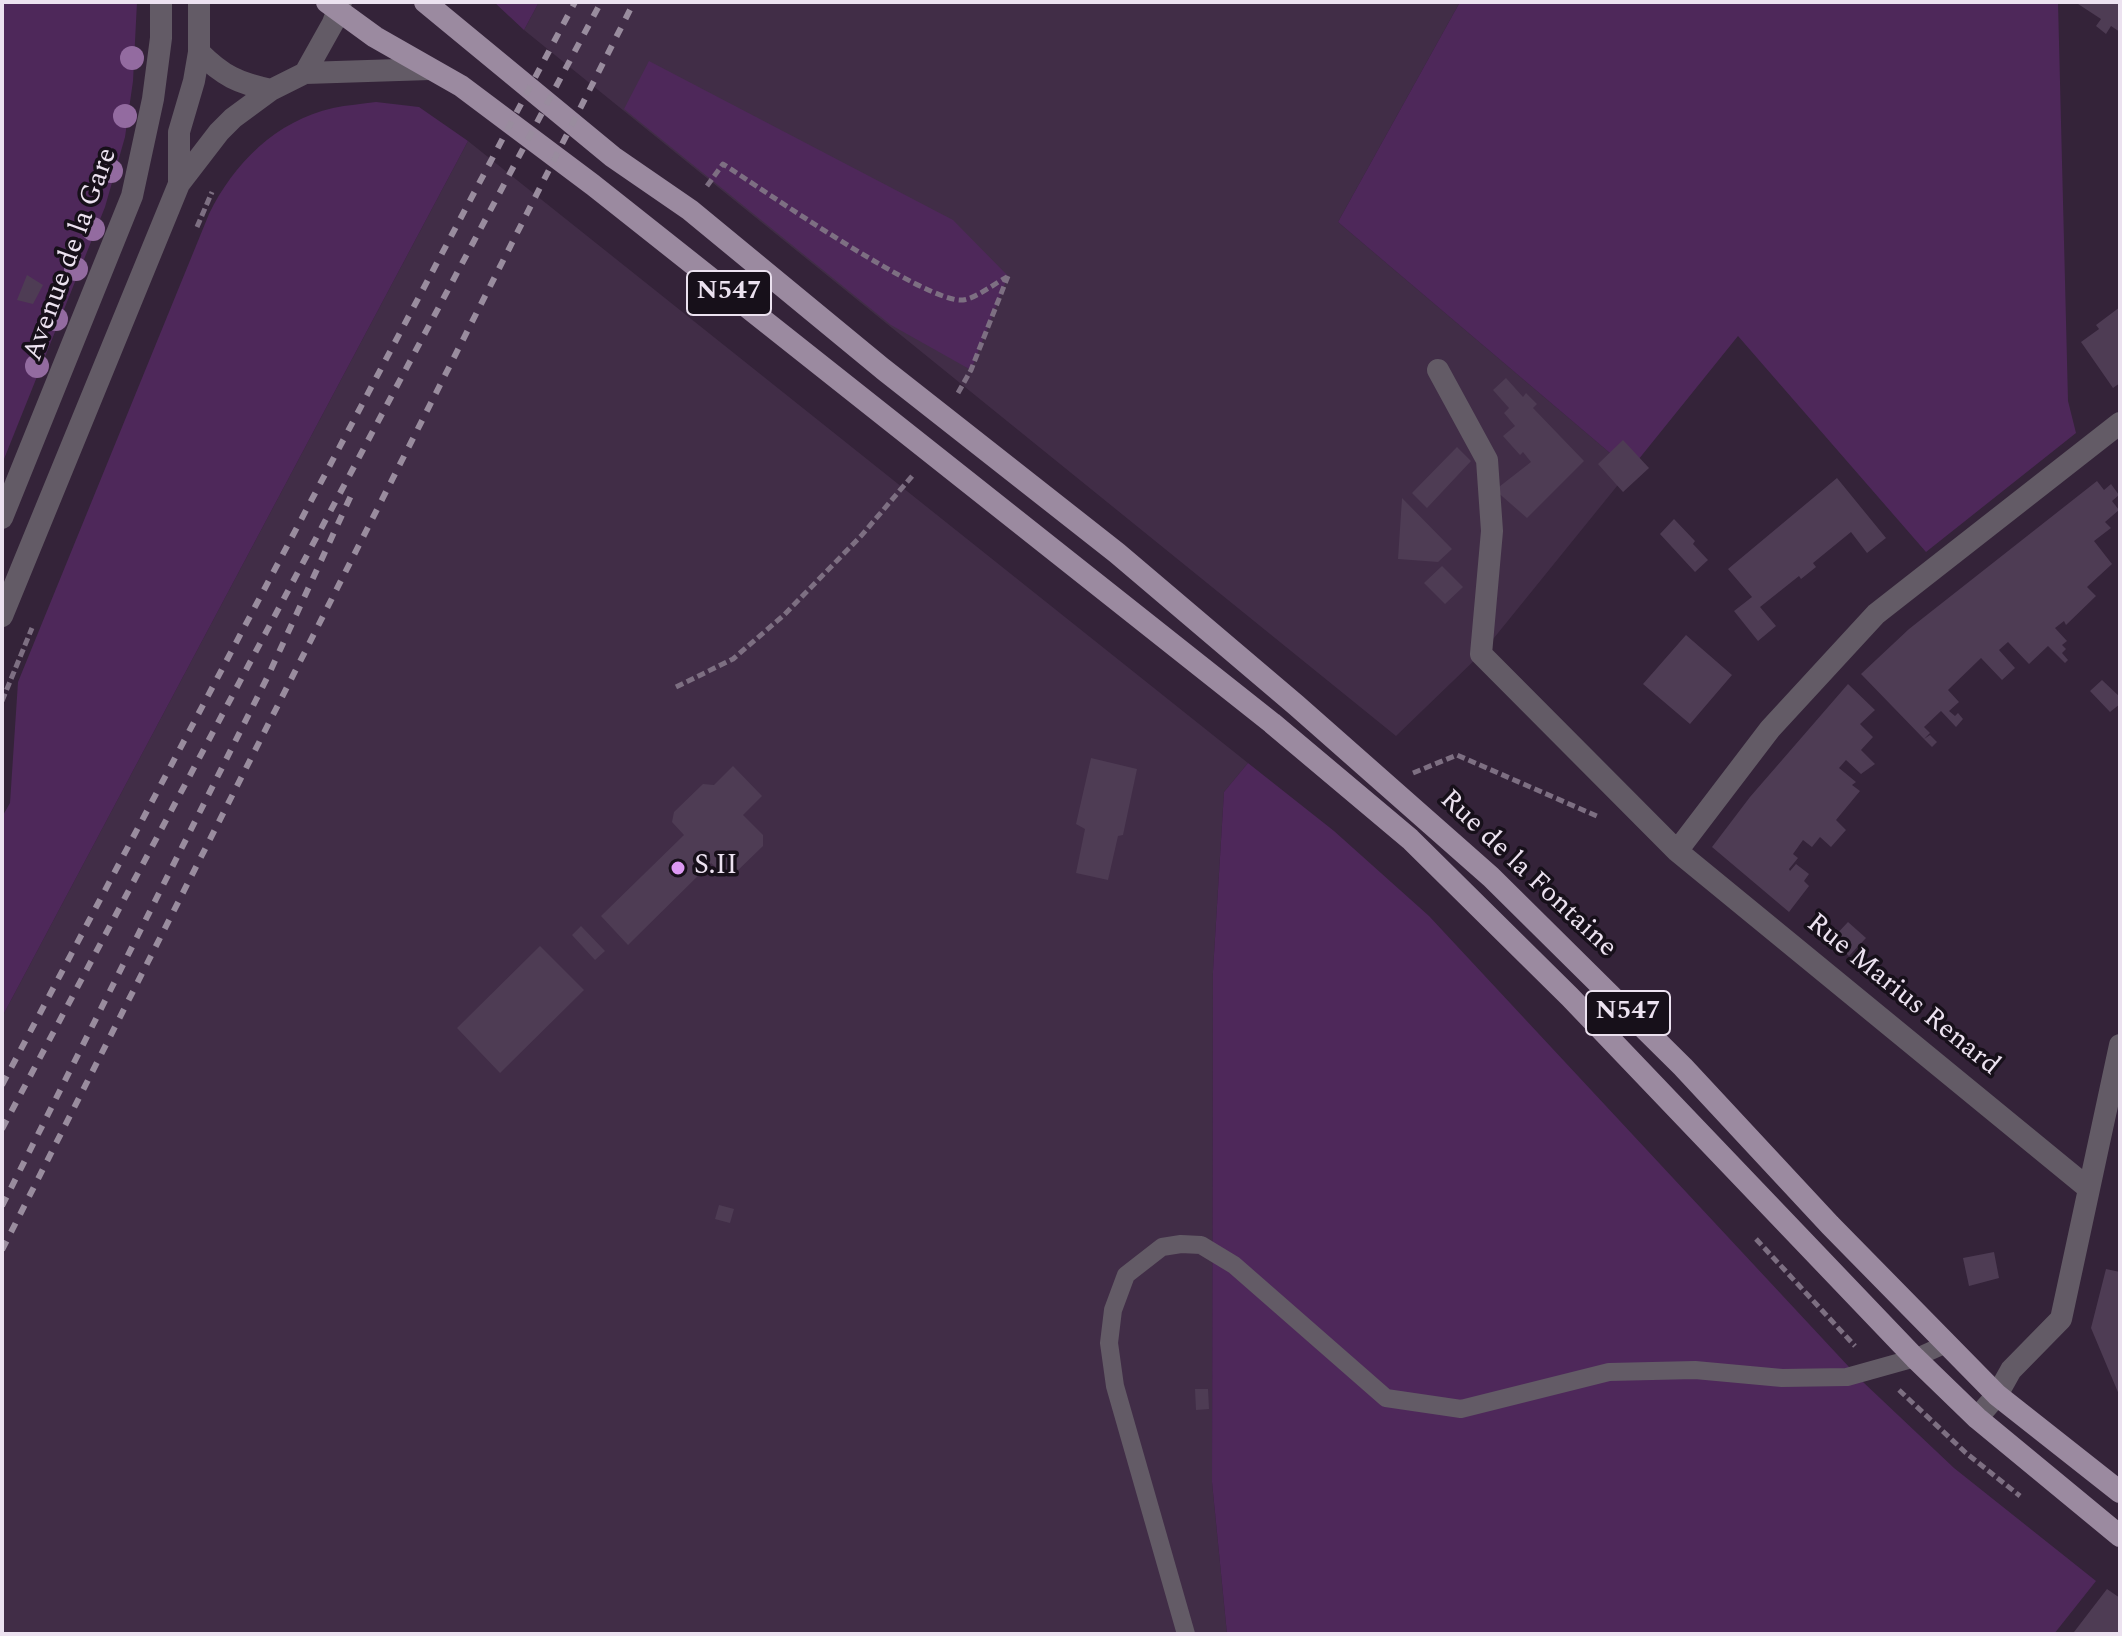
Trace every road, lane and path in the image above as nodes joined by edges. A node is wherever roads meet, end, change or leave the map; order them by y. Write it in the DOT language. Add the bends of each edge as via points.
graph roads {
  1 [pos="161,2"];
  2 [pos="199,2"];
  3 [pos="425,2"];
  4 [pos="335,5"];
  5 [pos="199,52"];
  6 [pos="430,69"];
  7 [pos="305,73"];
  8 [pos="271,90"];
  9 [pos="179,184"];
  10 [pos="216,184"];
  11 [pos="690,210"];
  12 [pos="192,238"];
  13 [pos="1438,370"];
  14 [pos="955,398"];
  15 [pos="2120,423"];
  16 [pos="917,468"];
  17 [pos="2,518"];
  18 [pos="38,613"];
  19 [pos="2,616"];
  20 [pos="676,687"];
  21 [pos="2,701"];
  22 [pos="1394,792"];
  23 [pos="1604,819"];
  24 [pos="1677,851"];
  25 [pos="2120,1045"];
  26 [pos="2088,1188"];
  27 [pos="1747,1229"];
  28 [pos="1946,1344"];
  29 [pos="1915,1358"];
  30 [pos="1877,1369"];
  31 [pos="1997,1395"];
  32 [pos="1977,1418"];
  33 [pos="2120,1492"];
  34 [pos="2024,1499"];
  35 [pos="2120,1536"];
  36 [pos="1186,1634"];
  1 -- 17 [label="street, Avenue de la Gare" via="153,99 132,196"];
  2 -- 5 [label="street"];
  3 -- 11 [label="main road, N547" via="613,157"];
  4 -- 6 [label="main road, N547" via="375,37"];
  4 -- 7 [label="street"];
  5 -- 8 [label="street" via="229,78"];
  5 -- 9 [label="street" via="179,132"];
  6 -- 7 [label="street"];
  6 -- 29 [label="main road, N547" via="461,86 593,185 1272,723 1410,839 1570,997"];
  7 -- 8 [label="street"];
  8 -- 9 [label="street" via="219,132"];
  9 -- 19 [label="street"];
  10 -- 12 [label="path"];
  11 -- 14 [label="path" via="723,164 867,257 944,297 965,300 1008,276"];
  11 -- 22 [label="main road, Rue de la Fontaine / N547" via="1117,553"];
  13 -- 24 [label="street, Rue Marius Renard" via="1487,460 1492,531 1481,654"];
  15 -- 24 [label="street" via="1876,614 1770,729"];
  16 -- 20 [label="path" via="784,615 733,659"];
  18 -- 21 [label="path"];
  22 -- 23 [label="path" via="1415,771 1457,755"];
  22 -- 28 [label="main road, Rue de la Fontaine / N547" via="1491,877 1683,1067"];
  24 -- 26 [label="street, Rue Marius Renard"];
  25 -- 26 [label="street"];
  26 -- 31 [label="street" via="2061,1319 2011,1370"];
  27 -- 30 [label="path"];
  28 -- 29 [label="lane"];
  28 -- 31 [label="main road, Rue de la Fontaine / N547"];
  29 -- 30 [label="lane"];
  29 -- 32 [label="main road, N547"];
  30 -- 34 [label="path"];
  30 -- 36 [label="lane" via="1847,1377 1782,1378 1695,1370 1609,1372 1461,1409 1386,1398 1234,1265 1201,1245 1162,1247 1126,1275 1113,1310 1109,1343 1115,1386"];
  31 -- 32 [label="street"];
  31 -- 33 [label="main road, Rue de la Fontaine / N547"];
  32 -- 35 [label="main road, N547"];
}
